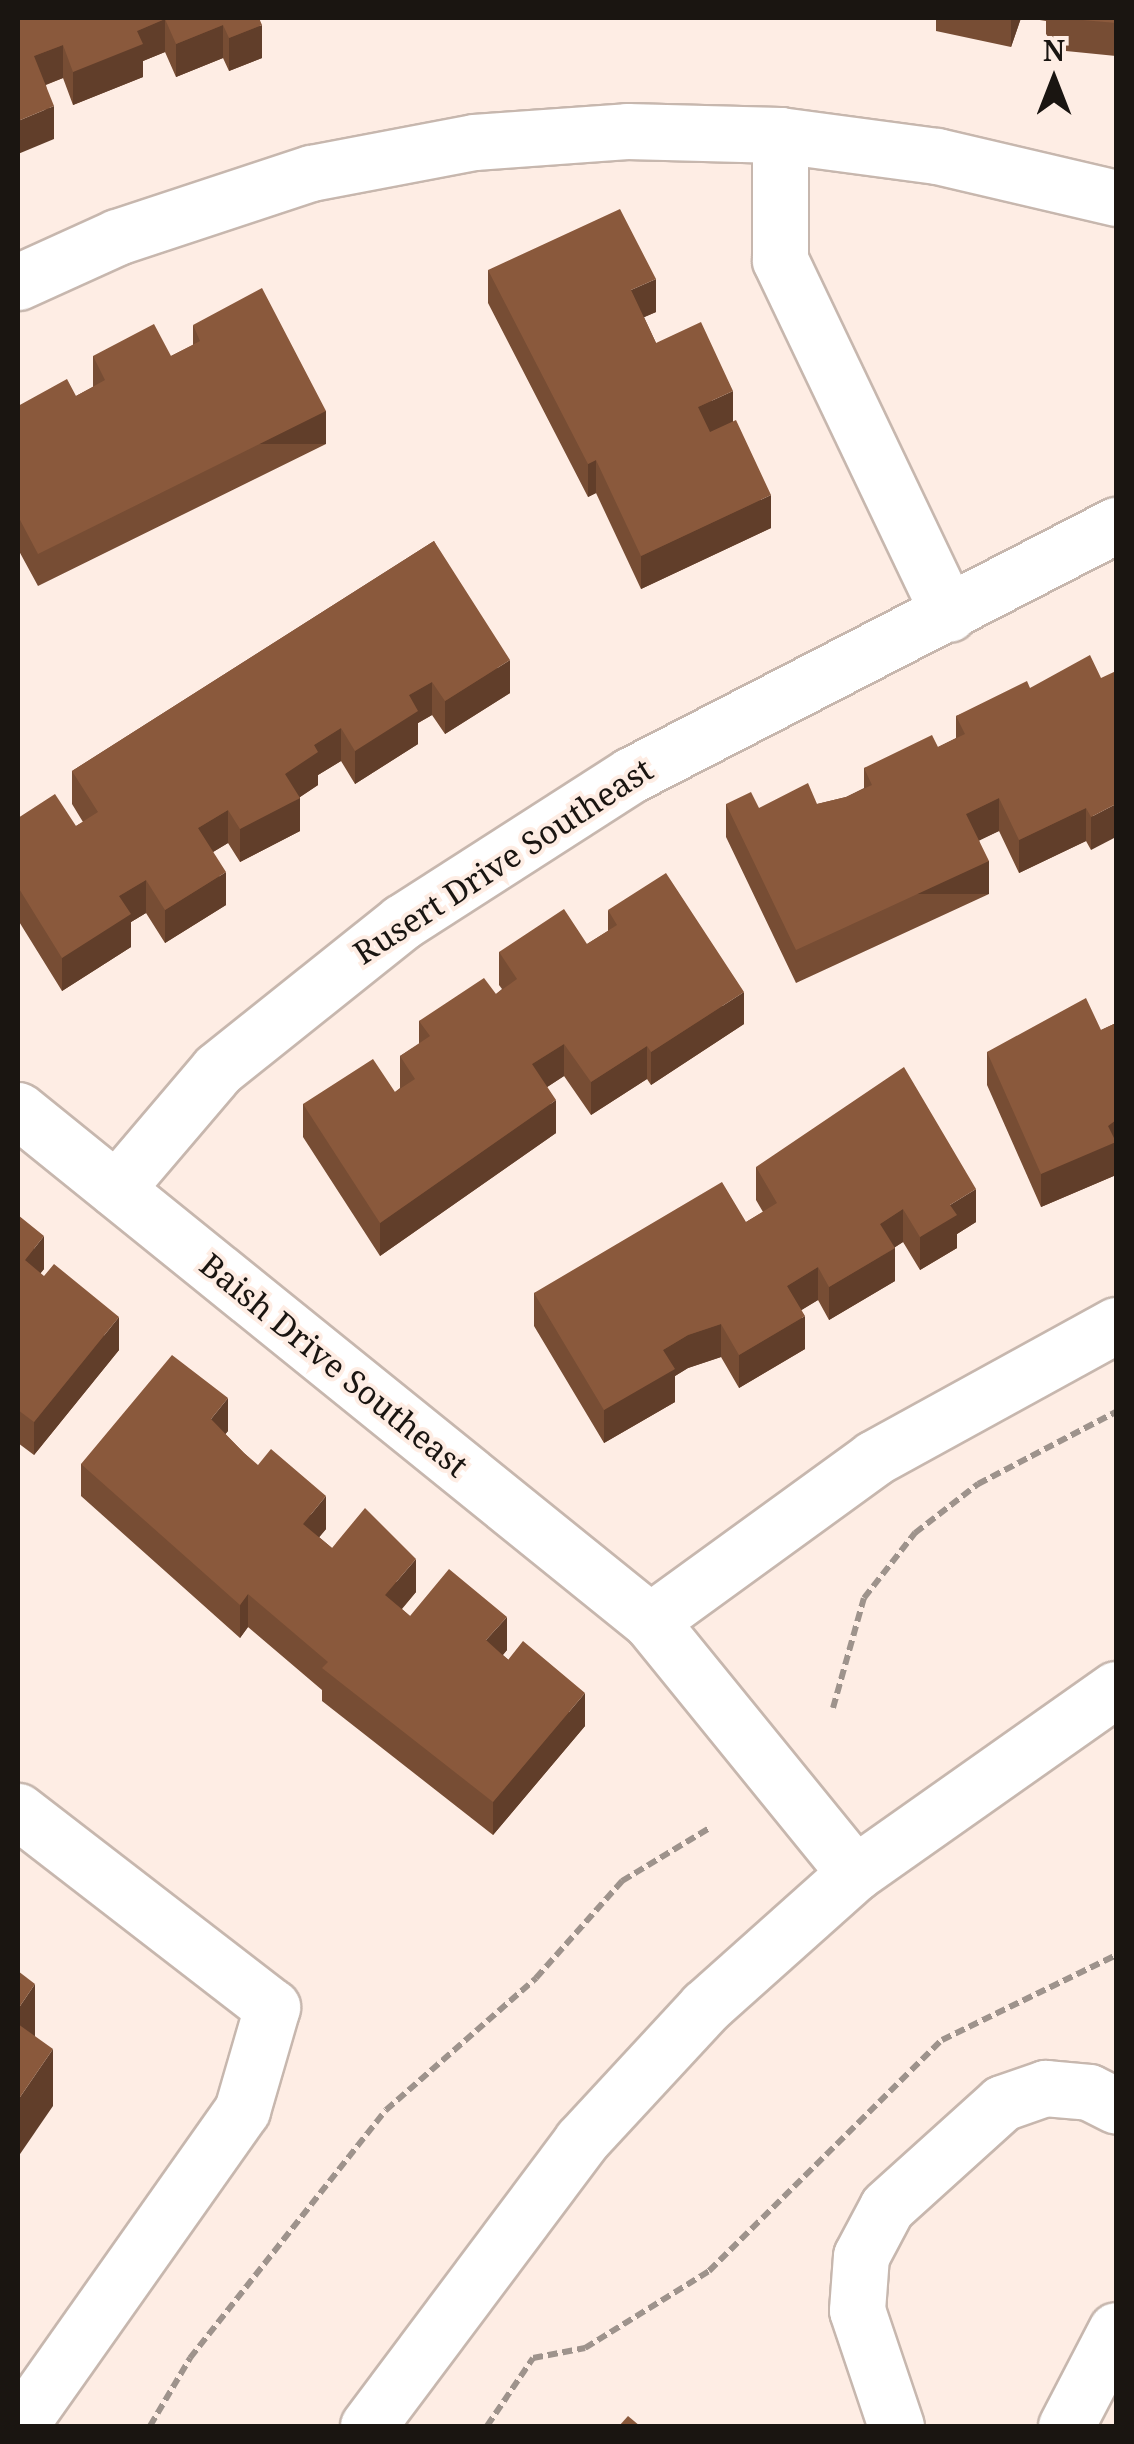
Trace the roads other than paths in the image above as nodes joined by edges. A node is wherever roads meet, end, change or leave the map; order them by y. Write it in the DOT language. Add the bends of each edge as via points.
graph roads {
  1 [pos="780,135"];
  2 [pos="1116,198"];
  3 [pos="18,282"];
  4 [pos="1116,525"];
  5 [pos="949,614"];
  6 [pos="18,1110"];
  7 [pos="116,1189"];
  8 [pos="1116,1325"];
  9 [pos="650,1621"];
  10 [pos="1116,1689"];
  11 [pos="18,1812"];
  12 [pos="855,1873"];
  13 [pos="1116,2106"];
  14 [pos="1116,2330"];
  15 [pos="19,2426"];
  16 [pos="368,2426"];
  17 [pos="896,2426"];
  18 [pos="1066,2426"];
  1 -- 2 [label="street" via="937,156"];
  1 -- 3 [label="street" via="626,132 474,142 311,172 117,237"];
  1 -- 5 [label="street" via="780,260"];
  4 -- 5 [label="street, Rusert Drive Southeast"];
  5 -- 7 [label="street, Rusert Drive Southeast" via="631,775 402,922 218,1069"];
  6 -- 7 [label="street, Baish Drive Southeast"];
  7 -- 9 [label="street, Baish Drive Southeast"];
  8 -- 9 [label="street" via="874,1458"];
  9 -- 12 [label="street, Baish Drive Southeast"];
  10 -- 12 [label="street"];
  11 -- 15 [label="street" via="272,2007 242,2110"];
  12 -- 16 [label="street" via="705,2007 581,2142"];
  13 -- 17 [label="street" via="1089,2092 1045,2088 1002,2103 887,2207 862,2256 857,2310"];
  14 -- 18 [label="street"];
}
